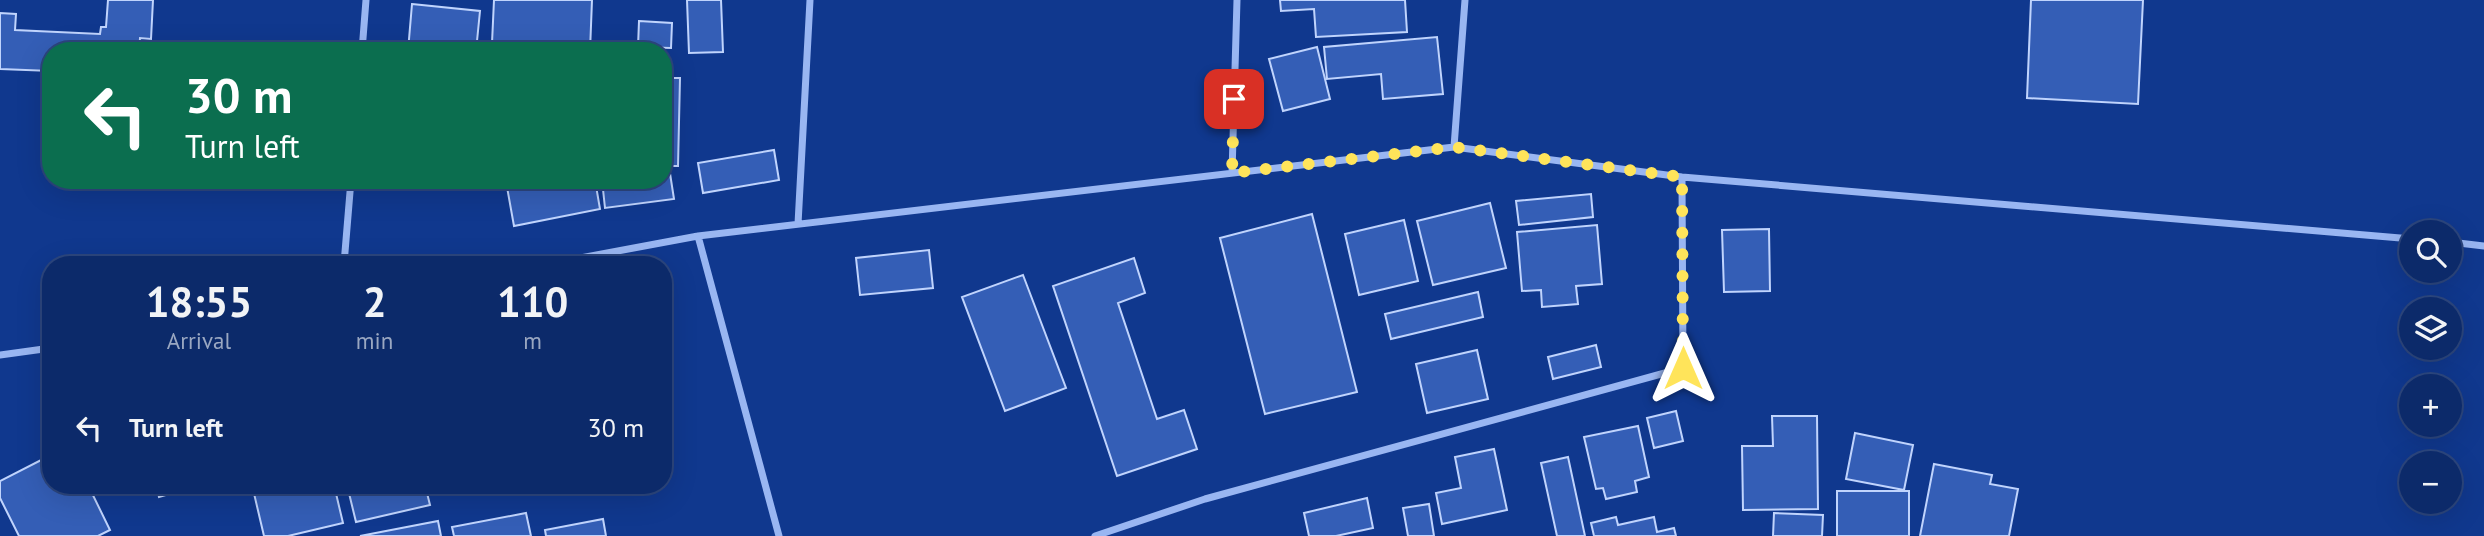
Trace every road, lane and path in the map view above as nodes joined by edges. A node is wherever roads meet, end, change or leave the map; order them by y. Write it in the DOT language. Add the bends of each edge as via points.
graph roads {
  1 [pos="366,0"];
  2 [pos="810,0"];
  3 [pos="1237,0"];
  4 [pos="1465,0"];
  5 [pos="363,42"];
  6 [pos="1454,147"];
  7 [pos="1232,173"];
  8 [pos="1682,177"];
  9 [pos="350,189"];
  10 [pos="798,224"];
  11 [pos="698,236"];
  12 [pos="2399,238"];
  13 [pos="2462,244"];
  14 [pos="2484,246"];
  15 [pos="345,256"];
  16 [pos="591,256"];
  17 [pos="42,349"];
  18 [pos="0,355"];
  19 [pos="779,536"];
  20 [pos="1095,536"];
  1 -- 5 [label="street"];
  2 -- 10 [label="street"];
  3 -- 7 [label="street"];
  4 -- 6 [label="street"];
  6 -- 7 [label="street"];
  6 -- 8 [label="street"];
  7 -- 10 [label="street"];
  8 -- 12 [label="street"];
  8 -- 20 [label="street" via="1683,368 1205,499"];
  9 -- 15 [label="street"];
  10 -- 11 [label="street"];
  11 -- 16 [label="street"];
  11 -- 19 [label="street"];
  13 -- 14 [label="street"];
  17 -- 18 [label="street"];
}
